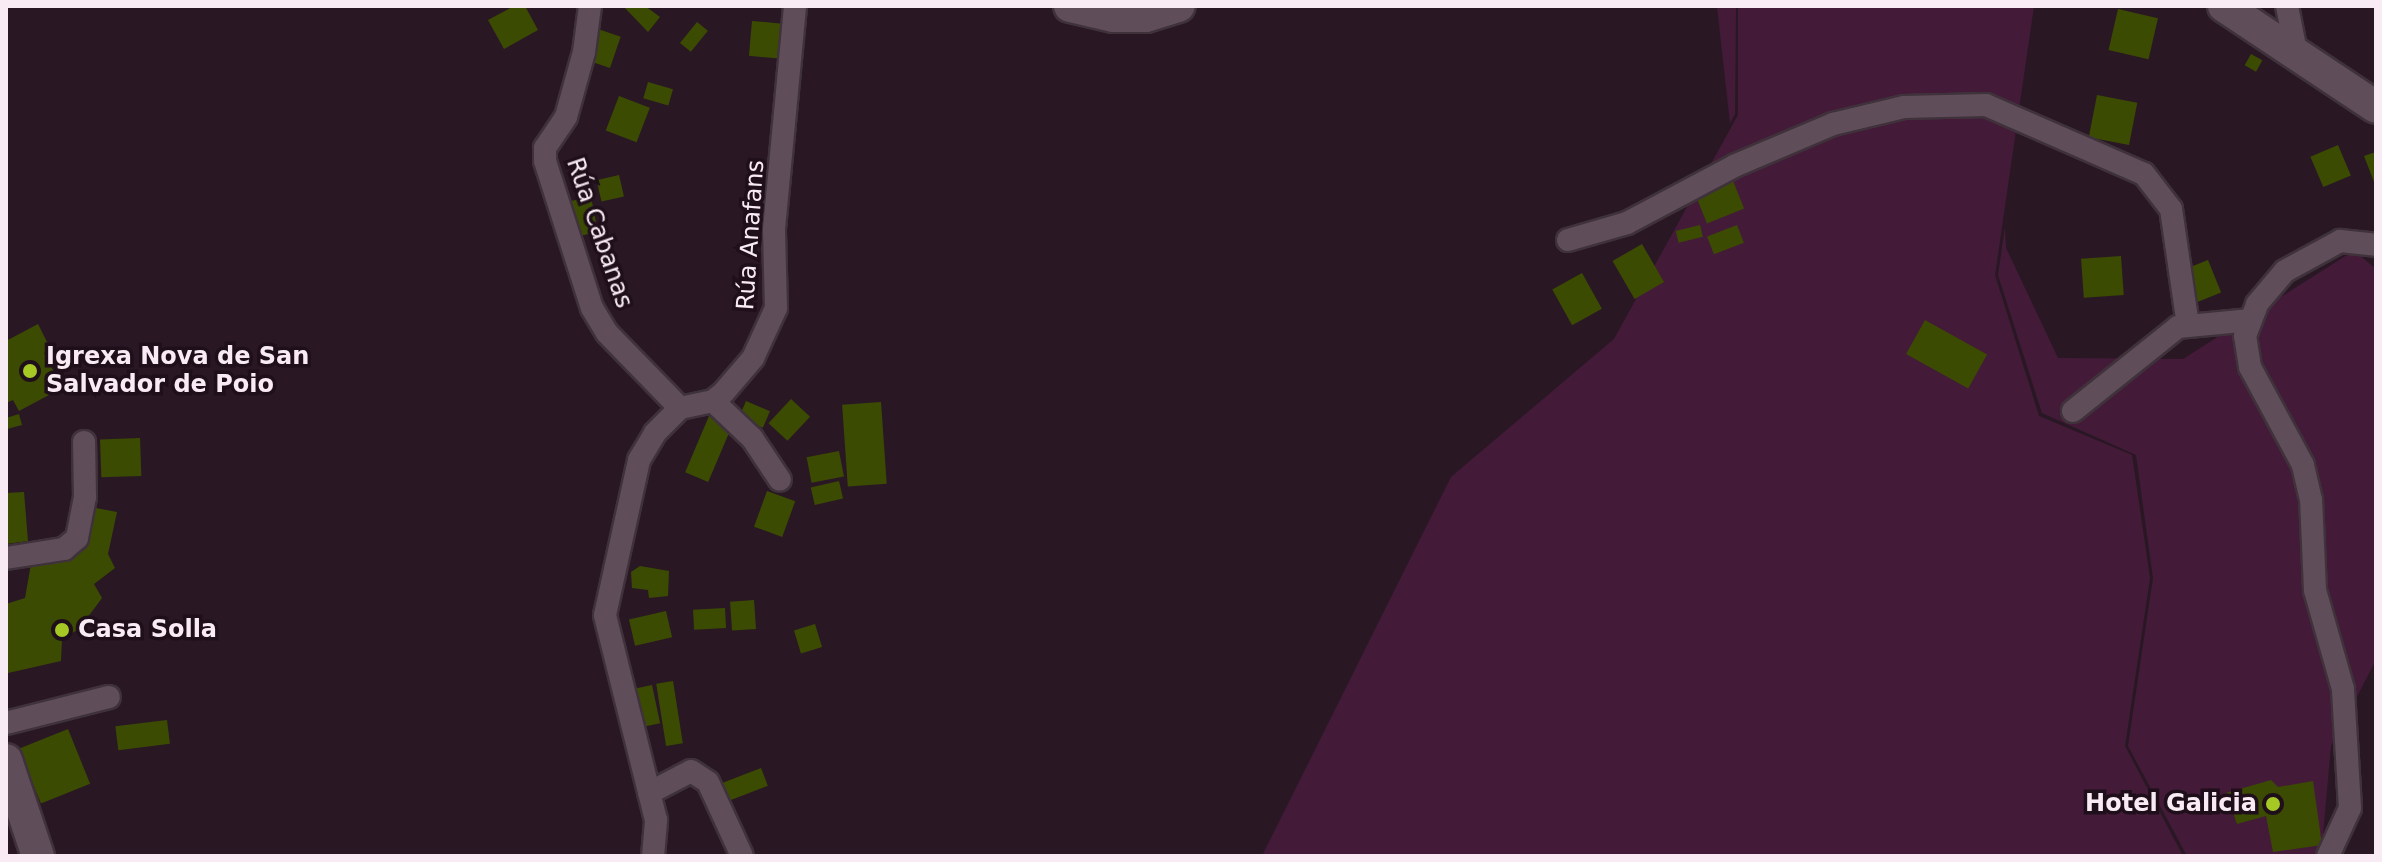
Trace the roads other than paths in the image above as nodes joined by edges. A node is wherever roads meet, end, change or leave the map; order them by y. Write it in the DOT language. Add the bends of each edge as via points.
graph roads {
  1 [pos="590,6"];
  2 [pos="795,6"];
  3 [pos="1070,6"];
  4 [pos="1178,6"];
  5 [pos="2224,6"];
  6 [pos="2287,6"];
  7 [pos="2296,52"];
  8 [pos="2376,107"];
  9 [pos="1568,240"];
  10 [pos="2376,245"];
  11 [pos="2251,320"];
  12 [pos="2188,326"];
  13 [pos="713,401"];
  14 [pos="680,408"];
  15 [pos="2073,411"];
  16 [pos="84,442"];
  17 [pos="780,480"];
  18 [pos="6,558"];
  19 [pos="109,697"];
  20 [pos="6,723"];
  21 [pos="6,760"];
  22 [pos="649,793"];
  23 [pos="38,856"];
  24 [pos="653,856"];
  25 [pos="742,856"];
  26 [pos="2328,856"];
  1 -- 14 [label="street, Rúa Cabanas" via="566,117 545,148 545,161 592,308 607,333"];
  2 -- 13 [label="street, Rúa Anafans" via="774,229 776,308 753,358"];
  3 -- 4 [label="street" via="1113,16 1146,16"];
  5 -- 7 [label="street"];
  6 -- 7 [label="street"];
  7 -- 8 [label="street"];
  9 -- 12 [label="street" via="1627,223 1734,166 1833,124 1904,107 1986,105 2144,174 2171,209"];
  10 -- 11 [label="street" via="2340,241 2285,271 2257,304"];
  11 -- 12 [label="street"];
  11 -- 26 [label="street" via="2245,336 2250,367 2303,465 2311,500 2315,590 2343,689 2350,808"];
  12 -- 15 [label="street" via="2178,327"];
  13 -- 14 [label="street"];
  13 -- 17 [label="street" via="752,438"];
  14 -- 22 [label="street" via="655,433 639,460 605,615"];
  16 -- 18 [label="street" via="85,497 77,538 64,549"];
  19 -- 20 [label="street"];
  21 -- 23 [label="street"];
  22 -- 24 [label="street" via="656,820"];
  22 -- 25 [label="street" via="677,775 691,771 700,776 708,782"];
}
